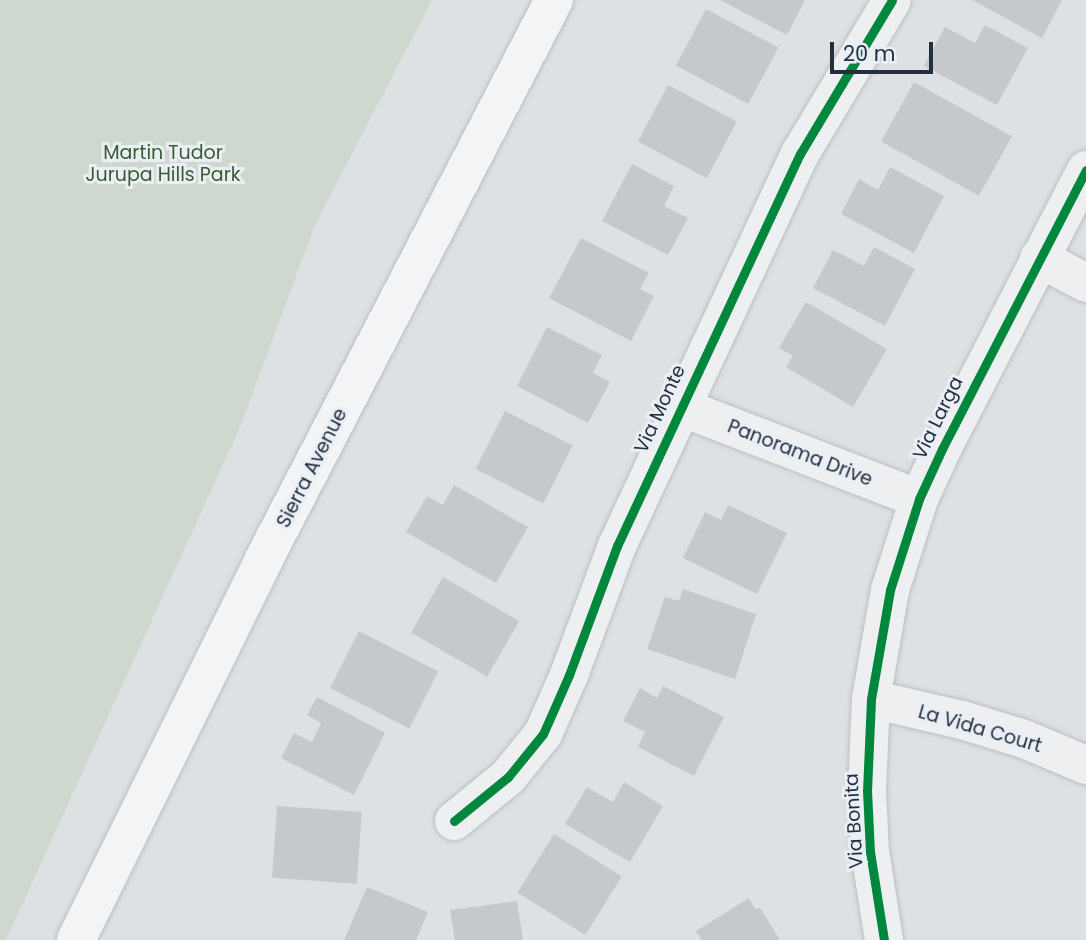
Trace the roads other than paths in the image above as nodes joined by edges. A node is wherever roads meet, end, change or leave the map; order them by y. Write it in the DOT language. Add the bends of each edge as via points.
graph roads {
  1 [pos="554,0"];
  2 [pos="892,0"];
  3 [pos="1086,170"];
  4 [pos="1039,258"];
  5 [pos="1086,283"];
  6 [pos="681,407"];
  7 [pos="919,499"];
  8 [pos="871,699"];
  9 [pos="1086,765"];
  10 [pos="454,821"];
  11 [pos="76,940"];
  12 [pos="884,940"];
  1 -- 11 [label="main road, Sierra Avenue" via="271,547"];
  2 -- 6 [label="street, Via Monte" via="800,155"];
  3 -- 4 [label="street, Via Larga"];
  4 -- 5 [label="street"];
  4 -- 7 [label="street, Via Larga"];
  6 -- 7 [label="street, Panorama Drive"];
  6 -- 10 [label="street, Via Monte" via="617,546 543,734 508,778"];
  7 -- 8 [label="street, Via Larga" via="890,590"];
  8 -- 9 [label="street, La Vida Court" via="1012,735"];
  8 -- 12 [label="street, Via Bonita" via="867,791"];
}
